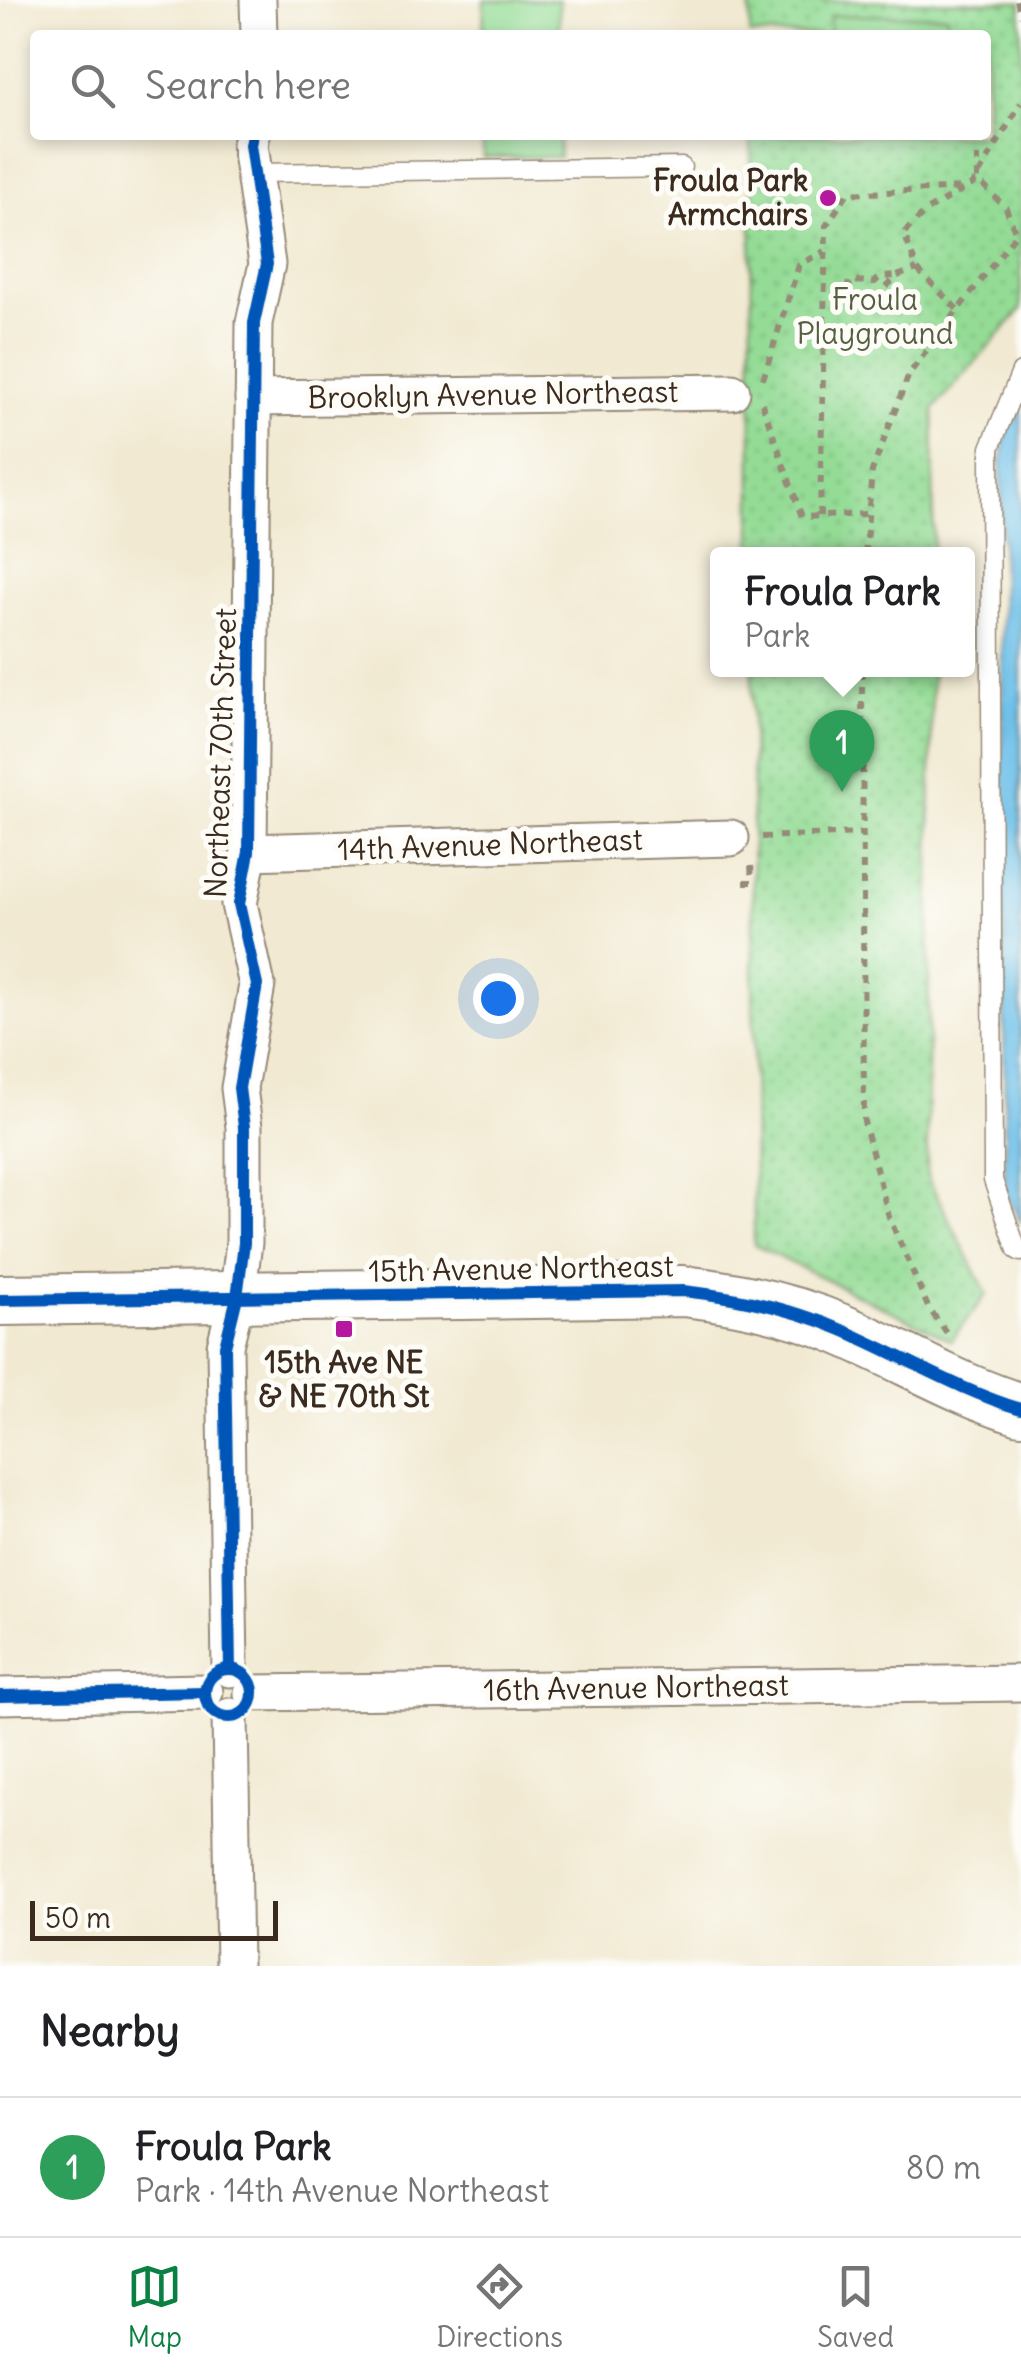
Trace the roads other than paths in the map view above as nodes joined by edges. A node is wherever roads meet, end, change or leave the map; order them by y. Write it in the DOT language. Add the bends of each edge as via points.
graph roads {
  1 [pos="258,0"];
  2 [pos="259,30"];
  3 [pos="251,140"];
  4 [pos="682,167"];
  5 [pos="256,172"];
  6 [pos="1021,372"];
  7 [pos="748,396"];
  8 [pos="254,398"];
  9 [pos="741,838"];
  10 [pos="248,852"];
  11 [pos="1021,1252"];
  12 [pos="237,1297"];
  13 [pos="0,1300"];
  14 [pos="1021,1408"];
  15 [pos="1021,1682"];
  16 [pos="229,1693"];
  17 [pos="0,1696"];
  18 [pos="234,1966"];
  1 -- 2 [label="street"];
  3 -- 5 [label="street, Northeast 70th Street"];
  4 -- 5 [label="lane"];
  5 -- 8 [label="street, Northeast 70th Street" via="267,264 254,323"];
  6 -- 11 [label="lane" via="990,448 990,856 993,1180"];
  7 -- 8 [label="street, Brooklyn Avenue Northeast"];
  8 -- 10 [label="street, Northeast 70th Street"];
  9 -- 10 [label="street, 14th Avenue Northeast"];
  10 -- 12 [label="street, Northeast 70th Street" via="239,904 257,985 239,1088 244,1243"];
  12 -- 13 [label="main road, 15th Avenue Northeast"];
  12 -- 14 [label="main road, 15th Avenue Northeast" via="716,1295 812,1318"];
  12 -- 16 [label="street, Northeast 70th Street" via="225,1346"];
  15 -- 16 [label="street, 16th Avenue Northeast"];
  16 -- 17 [label="street, 16th Avenue Northeast"];
  16 -- 18 [label="street, Northeast 70th Street"];
}
